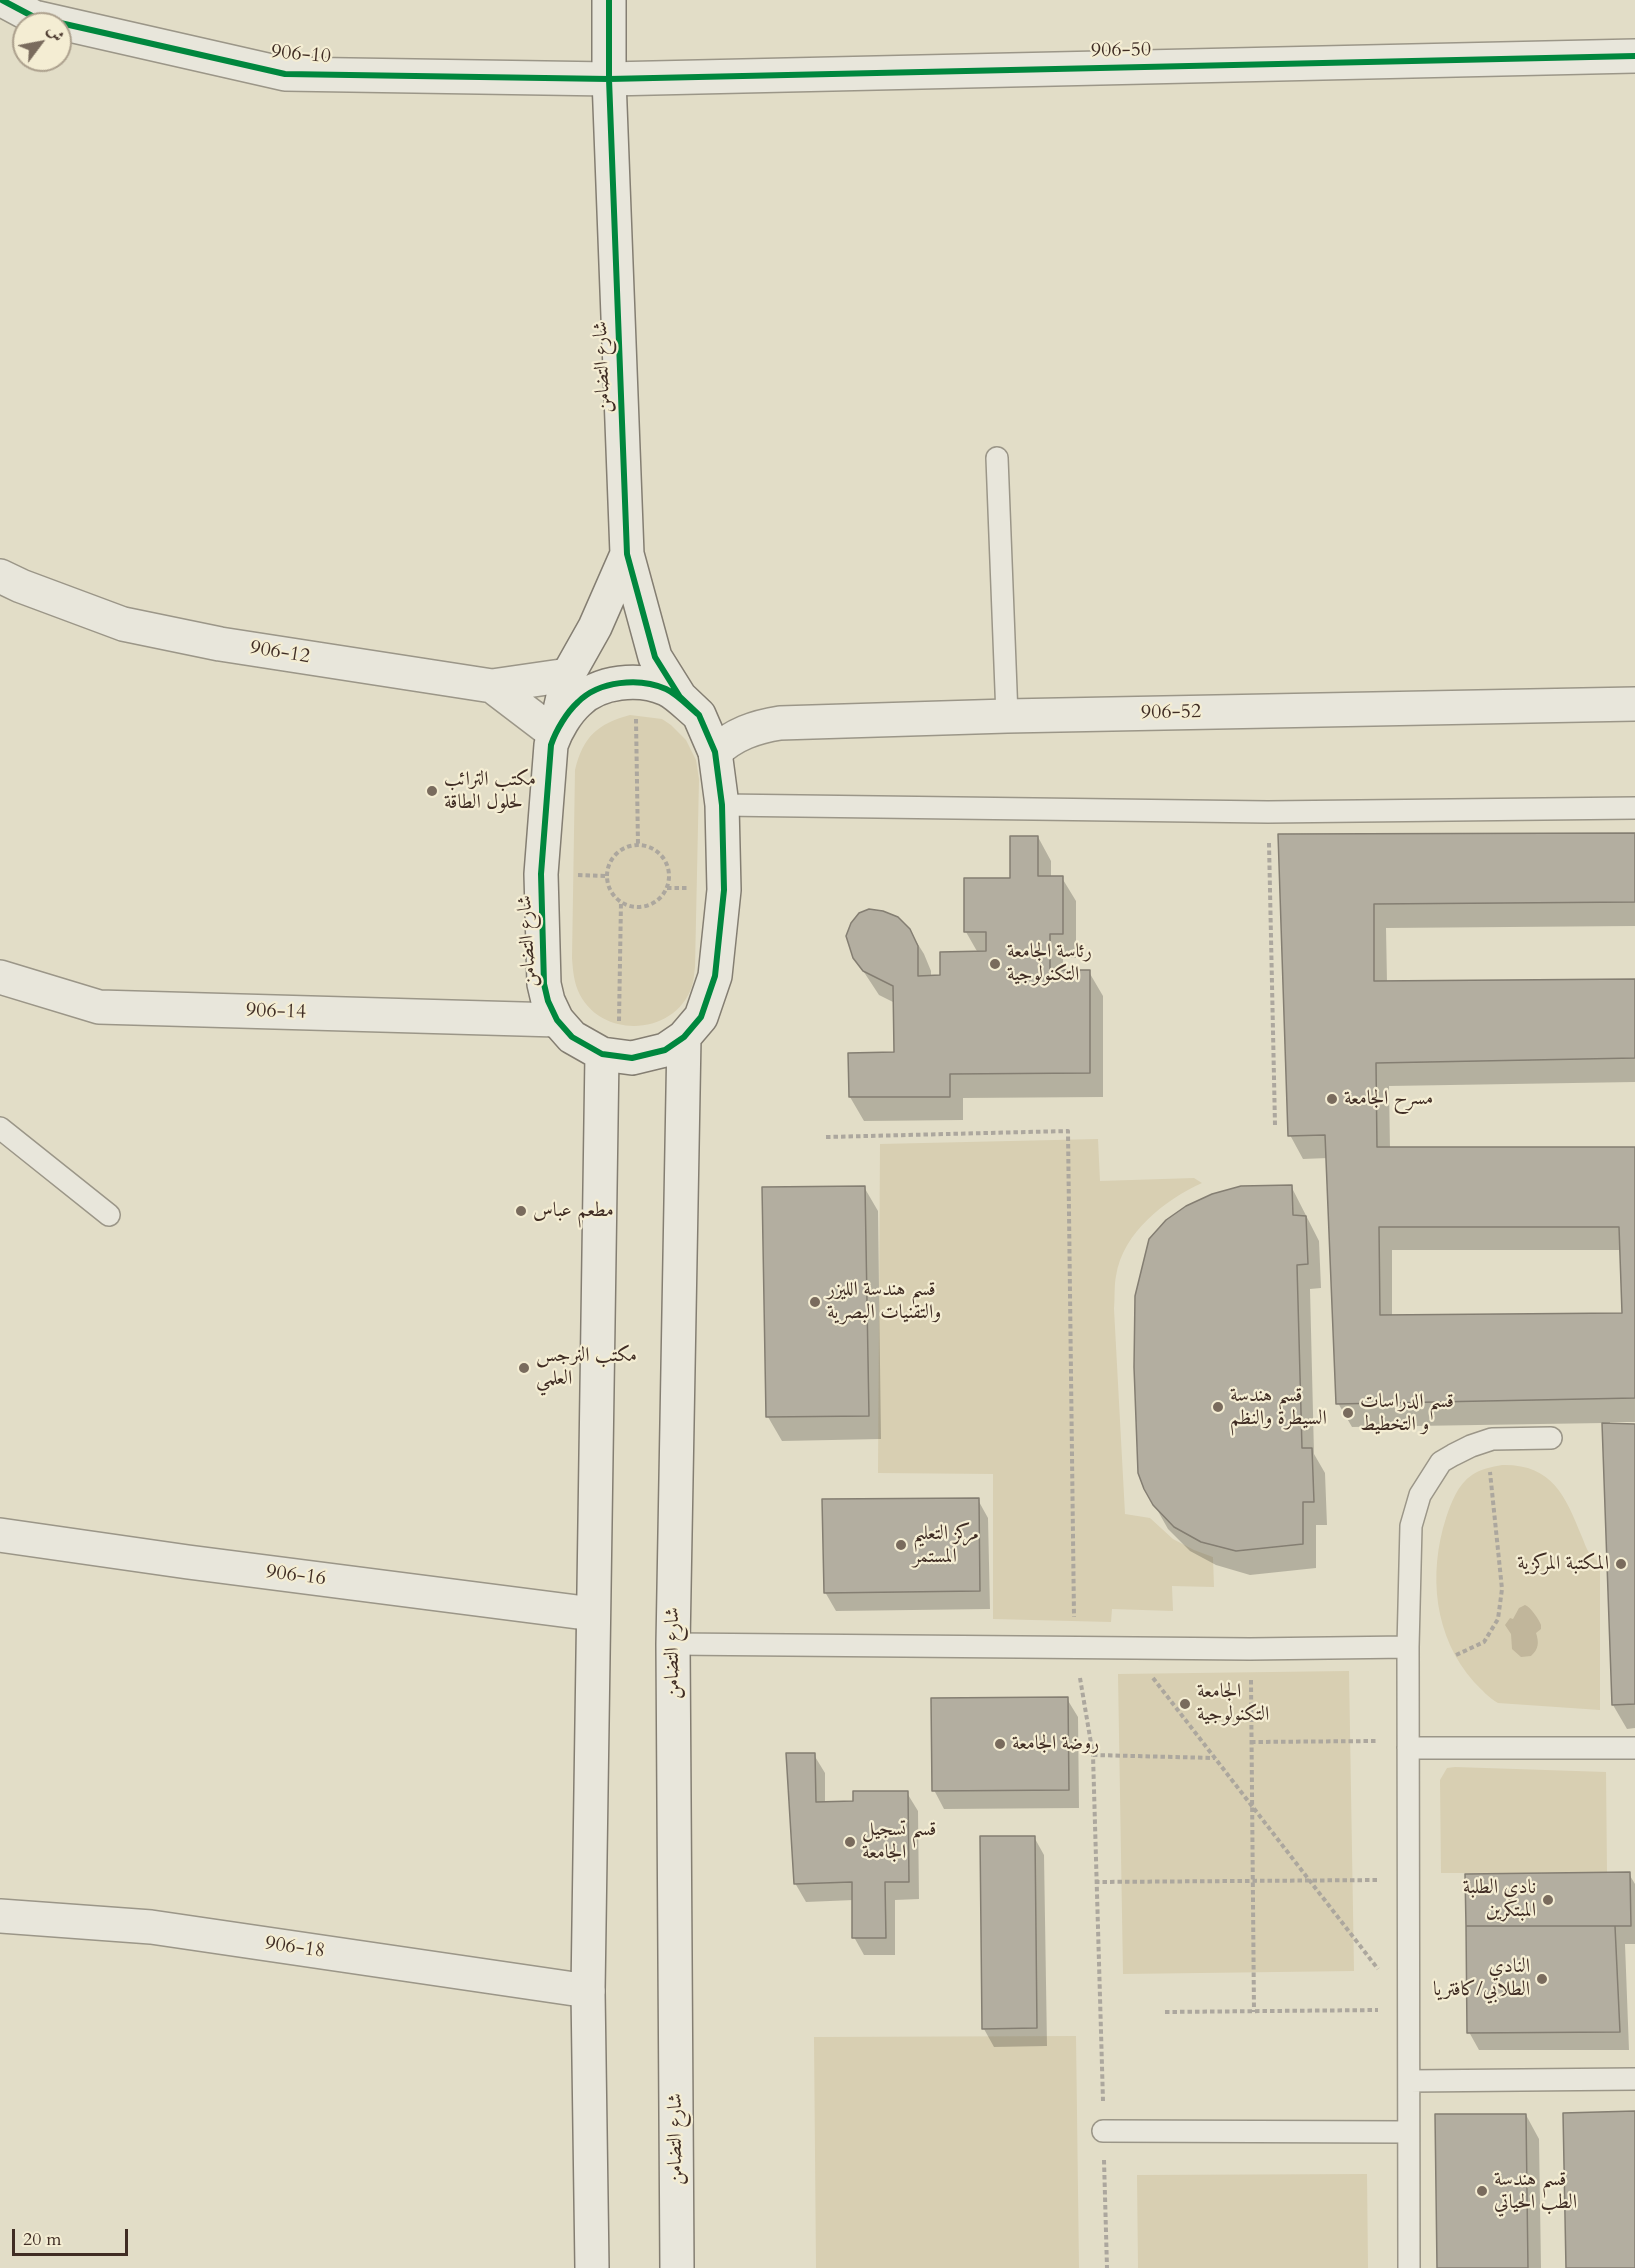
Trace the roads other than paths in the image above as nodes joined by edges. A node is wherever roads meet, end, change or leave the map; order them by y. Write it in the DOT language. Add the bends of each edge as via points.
graph roads {
  1 [pos="2,0"];
  2 [pos="609,0"];
  3 [pos="1635,56"];
  4 [pos="609,79"];
  5 [pos="997,458"];
  6 [pos="627,554"];
  7 [pos="0,576"];
  8 [pos="568,675"];
  9 [pos="492,686"];
  10 [pos="1635,704"];
  11 [pos="699,715"];
  12 [pos="1006,716"];
  13 [pos="555,734"];
  14 [pos="715,752"];
  15 [pos="722,805"];
  16 [pos="1635,808"];
  17 [pos="0,977"];
  18 [pos="557,1020"];
  19 [pos="684,1037"];
  20 [pos="610,1056"];
  21 [pos="0,1128"];
  22 [pos="109,1215"];
  23 [pos="1551,1438"];
  24 [pos="0,1535"];
  25 [pos="593,1614"];
  26 [pos="673,1644"];
  27 [pos="1408,1647"];
  28 [pos="1408,1745"];
  29 [pos="1635,1748"];
  30 [pos="0,1916"];
  31 [pos="588,1991"];
  32 [pos="1635,2079"];
  33 [pos="1409,2081"];
  34 [pos="1104,2131"];
  35 [pos="1408,2132"];
  36 [pos="592,2268"];
  37 [pos="677,2268"];
  38 [pos="1409,2268"];
  1 -- 4 [label="street, 906-10" via="34,17 285,74"];
  2 -- 4 [label="street, شارع التضامن"];
  3 -- 4 [label="street, 906-50"];
  4 -- 6 [label="street, شارع التضامن"];
  5 -- 12 [label="lane"];
  6 -- 8 [label="street, شارع التضامن" via="595,627"];
  6 -- 11 [label="street, شارع التضامن" via="655,657 680,697"];
  7 -- 9 [label="street, 906-12" via="123,624 220,644"];
  8 -- 9 [label="street, 906-12"];
  8 -- 13 [label="street, شارع التضامن"];
  9 -- 13 [label="street"];
  10 -- 12 [label="street, 906-52"];
  11 -- 13 [label="street, شارع التضامن" via="667,689 637,682 608,685 578,702"];
  11 -- 14 [label="street, شارع التضامن"];
  12 -- 14 [label="street, 906-52" via="780,723 736,735"];
  13 -- 18 [label="street, شارع التضامن" via="549,756 541,874 544,984"];
  14 -- 15 [label="street, شارع التضامن"];
  15 -- 16 [label="lane" via="1268,812"];
  15 -- 19 [label="street, شارع التضامن" via="724,890 715,976 702,1017"];
  17 -- 18 [label="street, 906-14" via="99,1007"];
  18 -- 20 [label="street, شارع التضامن" via="572,1037"];
  19 -- 20 [label="street, شارع التضامن" via="665,1050 632,1058"];
  19 -- 26 [label="street, شارع التضامن"];
  20 -- 25 [label="street"];
  21 -- 22 [label="lane"];
  23 -- 27 [label="lane" via="1487,1441 1441,1462 1420,1495 1411,1526"];
  24 -- 25 [label="street, 906-16"];
  25 -- 31 [label="street"];
  26 -- 27 [label="lane"];
  26 -- 37 [label="street, شارع التضامن"];
  27 -- 28 [label="lane"];
  28 -- 29 [label="lane"];
  28 -- 33 [label="lane"];
  30 -- 31 [label="street, 906-18" via="151,1927"];
  31 -- 36 [label="street"];
  32 -- 33 [label="lane"];
  33 -- 35 [label="lane"];
  34 -- 35 [label="lane"];
  35 -- 38 [label="lane"];
}
